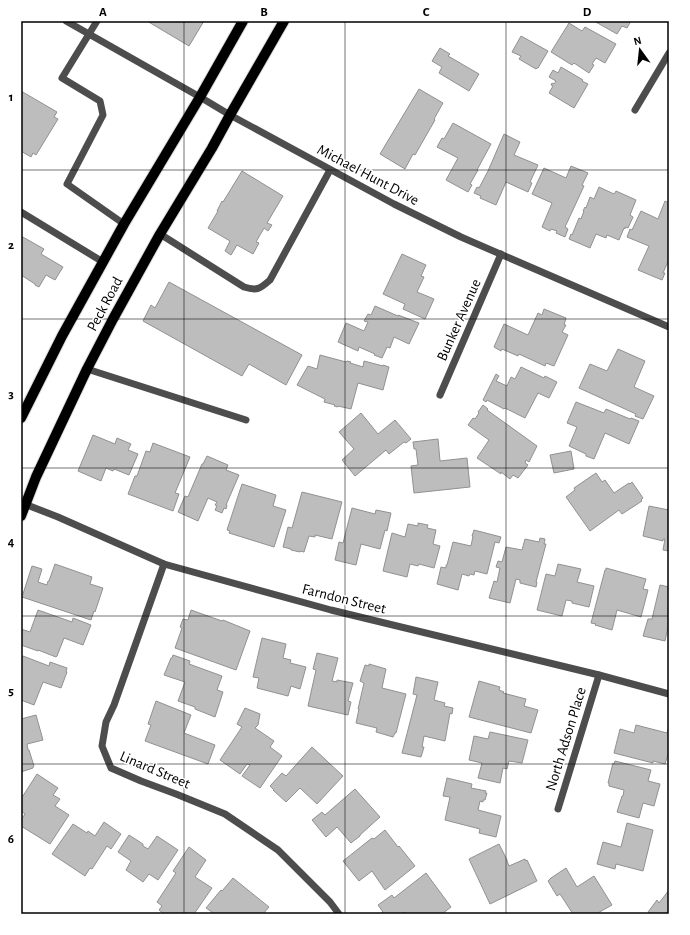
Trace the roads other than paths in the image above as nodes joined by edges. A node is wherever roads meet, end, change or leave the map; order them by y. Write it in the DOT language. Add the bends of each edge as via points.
graph roads {
  1 [pos="66,21"];
  2 [pos="97,21"];
  3 [pos="243,21"];
  4 [pos="284,21"];
  5 [pos="89,34"];
  6 [pos="669,53"];
  7 [pos="200,97"];
  8 [pos="635,110"];
  9 [pos="230,115"];
  10 [pos="330,170"];
  11 [pos="21,212"];
  12 [pos="124,224"];
  13 [pos="160,234"];
  14 [pos="501,254"];
  15 [pos="103,262"];
  16 [pos="669,327"];
  17 [pos="88,369"];
  18 [pos="440,395"];
  19 [pos="21,418"];
  20 [pos="246,420"];
  21 [pos="23,503"];
  22 [pos="21,516"];
  23 [pos="164,564"];
  24 [pos="599,675"];
  25 [pos="669,694"];
  26 [pos="558,809"];
  27 [pos="339,914"];
  1 -- 5 [label="street, Michael Hunt Drive"];
  2 -- 5 [label="street"];
  3 -- 7 [label="main road, Peck Road"];
  4 -- 9 [label="main road, Peck Road"];
  5 -- 7 [label="street, Michael Hunt Drive"];
  5 -- 12 [label="street" via="62,78 100,101 103,115 67,184"];
  6 -- 8 [label="street"];
  7 -- 9 [label="street, Michael Hunt Drive"];
  7 -- 12 [label="main road, Peck Road"];
  9 -- 10 [label="street, Michael Hunt Drive"];
  9 -- 13 [label="main road, Peck Road"];
  10 -- 13 [label="street" via="270,280 262,288 252,290 244,287"];
  10 -- 14 [label="street, Michael Hunt Drive" via="461,237"];
  11 -- 15 [label="street"];
  12 -- 15 [label="main road, Peck Road"];
  13 -- 17 [label="main road, Peck Road"];
  14 -- 16 [label="street, Michael Hunt Drive"];
  14 -- 18 [label="street, Bunker Avenue"];
  15 -- 19 [label="main road, Peck Road"];
  17 -- 20 [label="street"];
  17 -- 21 [label="main road, Peck Road"];
  21 -- 22 [label="main road, Peck Road"];
  21 -- 23 [label="street, Farndon Street"];
  23 -- 24 [label="street, Farndon Street" via="331,610"];
  23 -- 27 [label="street, Linard Street" via="106,722 102,746 111,768 225,814 278,850"];
  24 -- 25 [label="street, Farndon Street"];
  24 -- 26 [label="street, North Adson Place"];
}
